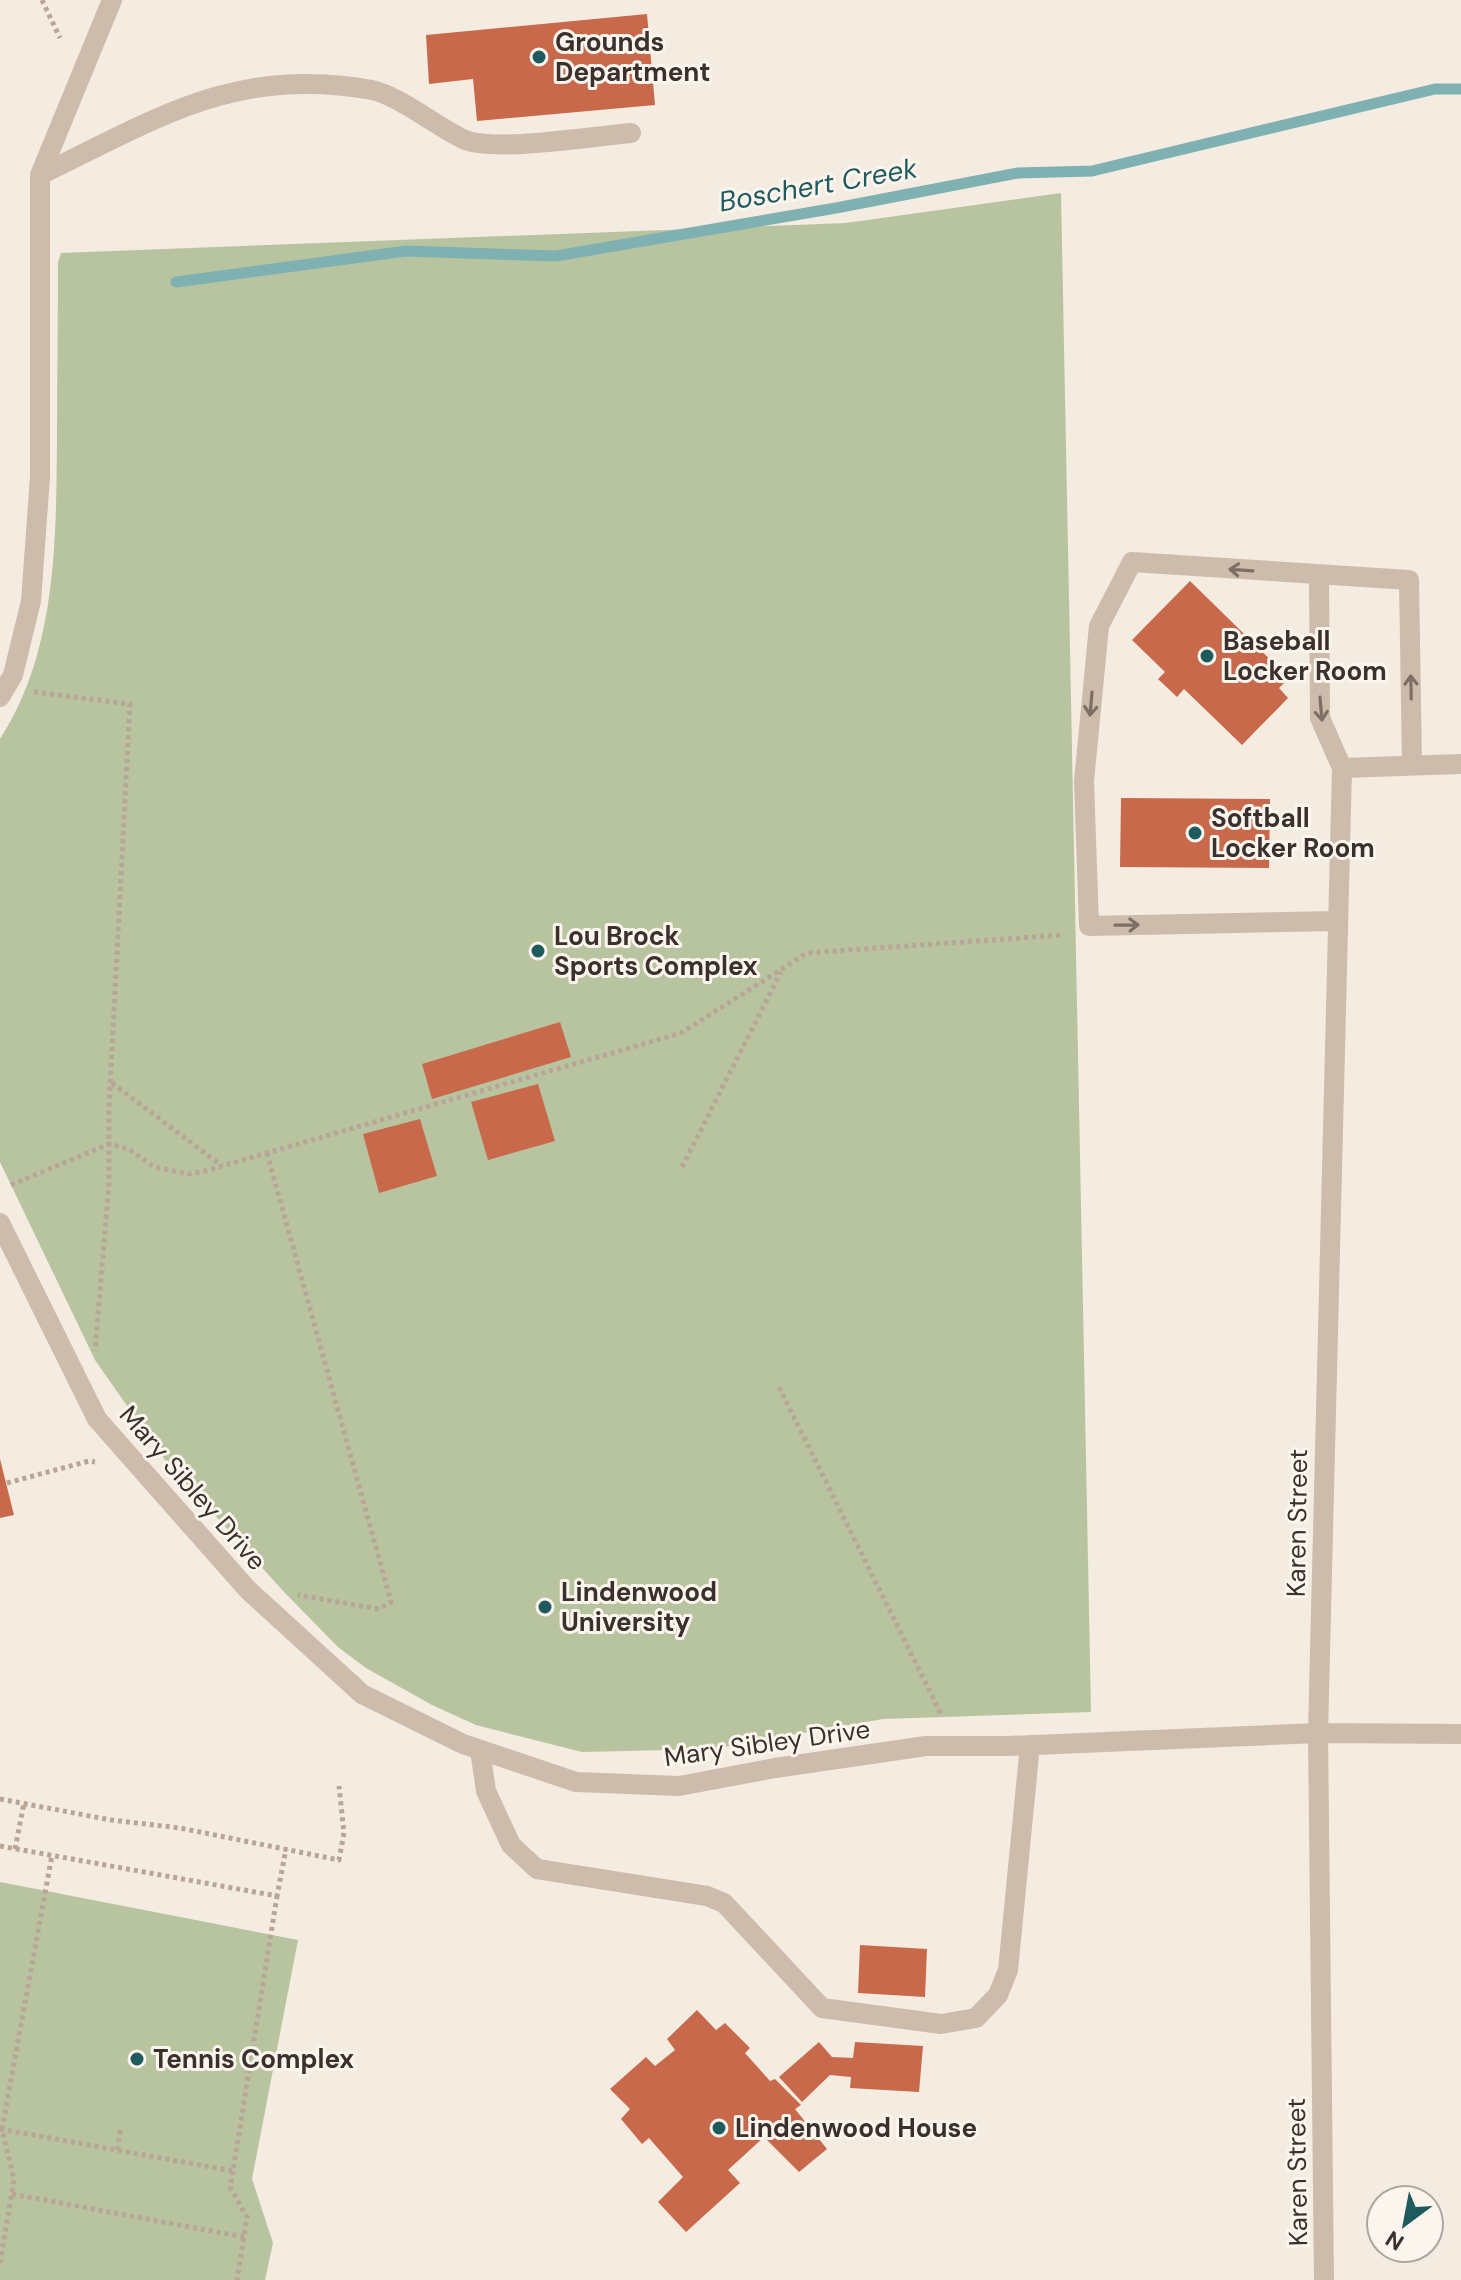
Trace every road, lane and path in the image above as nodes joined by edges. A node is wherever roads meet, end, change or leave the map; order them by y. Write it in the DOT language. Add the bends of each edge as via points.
graph roads {
  1 [pos="42,0"];
  2 [pos="112,0"];
  3 [pos="60,38"];
  4 [pos="631,133"];
  5 [pos="40,175"];
  6 [pos="1319,575"];
  7 [pos="2,693"];
  8 [pos="1461,764"];
  9 [pos="1412,765"];
  10 [pos="1342,768"];
  11 [pos="1338,921"];
  12 [pos="1075,934"];
  13 [pos="782,970"];
  14 [pos="112,1083"];
  15 [pos="109,1144"];
  16 [pos="267,1153"];
  17 [pos="222,1166"];
  18 [pos="682,1167"];
  19 [pos="11,1185"];
  20 [pos="0,1223"];
  21 [pos="95,1360"];
  22 [pos="779,1387"];
  23 [pos="105,1465"];
  24 [pos="7,1483"];
  25 [pos="285,1593"];
  26 [pos="942,1716"];
  27 [pos="1318,1733"];
  28 [pos="1461,1734"];
  29 [pos="1030,1745"];
  30 [pos="480,1750"];
  31 [pos="339,1786"];
  32 [pos="0,1799"];
  33 [pos="24,1803"];
  34 [pos="0,1846"];
  35 [pos="15,1849"];
  36 [pos="286,1849"];
  37 [pos="52,1855"];
  38 [pos="277,1896"];
  39 [pos="121,2127"];
  40 [pos="1,2129"];
  41 [pos="117,2150"];
  42 [pos="233,2171"];
  43 [pos="12,2194"];
  44 [pos="244,2237"];
  45 [pos="0,2263"];
  46 [pos="237,2280"];
  47 [pos="1324,2280"];
  1 -- 3 [label="path"];
  2 -- 5 [label="street"];
  4 -- 5 [label="street" via="495,145 465,140 377,91 325,84 262,85 174,110"];
  5 -- 7 [label="street" via="39,492 31,601 13,675"];
  9 -- 6 [label="street, one-way" via="1409,580"];
  6 -- 10 [label="street, one-way" via="1320,718"];
  6 -- 11 [label="street, one-way" via="1132,562 1099,626 1084,781 1089,926"];
  7 -- 14 [label="path" via="130,704"];
  8 -- 9 [label="street"];
  9 -- 10 [label="street"];
  10 -- 11 [label="street, Karen Street"];
  11 -- 27 [label="street, Karen Street"];
  12 -- 13 [label="path" via="807,953"];
  13 -- 16 [label="path" via="681,1033"];
  13 -- 18 [label="path"];
  14 -- 15 [label="path"];
  14 -- 17 [label="path"];
  15 -- 17 [label="path" via="175,1172"];
  15 -- 19 [label="path"];
  15 -- 21 [label="path"];
  16 -- 17 [label="path"];
  16 -- 25 [label="path" via="391,1602 379,1609"];
  20 -- 30 [label="street, Mary Sibley Drive" via="97,1419 248,1590 362,1694"];
  22 -- 26 [label="path"];
  23 -- 24 [label="path" via="89,1461"];
  27 -- 28 [label="street, Mary Sibley Drive"];
  27 -- 29 [label="street, Mary Sibley Drive"];
  27 -- 47 [label="street, Karen Street"];
  29 -- 30 [label="street, Mary Sibley Drive" via="926,1746 679,1786 576,1782"];
  29 -- 30 [label="street" via="1008,1970 998,1995 976,2018 941,2024 822,2008 724,1903 707,1896 537,1869 511,1845 486,1791"];
  31 -- 36 [label="path" via="344,1833 339,1860"];
  32 -- 33 [label="path"];
  33 -- 35 [label="path"];
  33 -- 36 [label="path"];
  34 -- 35 [label="path"];
  35 -- 37 [label="path"];
  36 -- 38 [label="path"];
  37 -- 38 [label="path"];
  37 -- 40 [label="path"];
  38 -- 42 [label="path"];
  39 -- 41 [label="path"];
  40 -- 41 [label="path"];
  40 -- 43 [label="path" via="14,2180"];
  41 -- 42 [label="path"];
  42 -- 44 [label="path" via="230,2187 247,2217"];
  43 -- 44 [label="path"];
  43 -- 45 [label="path"];
  44 -- 46 [label="path"];
}
